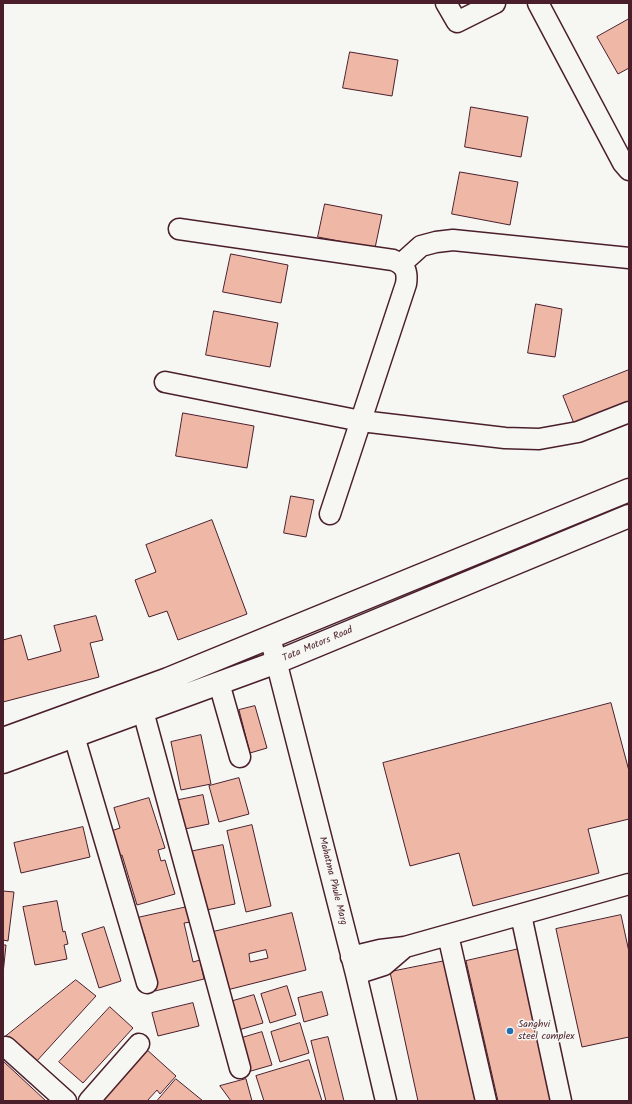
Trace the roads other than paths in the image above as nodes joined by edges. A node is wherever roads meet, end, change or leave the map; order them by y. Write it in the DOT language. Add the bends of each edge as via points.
graph roads {
  1 [pos="446,3"];
  2 [pos="495,3"];
  3 [pos="538,3"];
  4 [pos="629,170"];
  5 [pos="180,229"];
  6 [pos="629,258"];
  7 [pos="401,264"];
  8 [pos="165,382"];
  9 [pos="629,412"];
  10 [pos="361,420"];
  11 [pos="629,490"];
  12 [pos="330,514"];
  13 [pos="629,516"];
  14 [pos="270,637"];
  15 [pos="277,662"];
  16 [pos="219,683"];
  17 [pos="143,711"];
  18 [pos="74,736"];
  19 [pos="3,739"];
  20 [pos="240,757"];
  21 [pos="3,762"];
  22 [pos="629,884"];
  23 [pos="521,915"];
  24 [pos="448,935"];
  25 [pos="353,965"];
  26 [pos="147,983"];
  27 [pos="139,1044"];
  28 [pos="6,1047"];
  29 [pos="240,1068"];
  30 [pos="66,1101"];
  31 [pos="89,1101"];
  32 [pos="386,1101"];
  33 [pos="486,1101"];
  34 [pos="561,1101"];
  1 -- 2 [label="street" via="456,22"];
  3 -- 4 [label="street"];
  5 -- 7 [label="street" via="393,260"];
  6 -- 7 [label="street" via="453,240 421,246"];
  7 -- 10 [label="street" via="407,276 406,284"];
  8 -- 10 [label="street"];
  9 -- 10 [label="street" via="578,432 539,439 505,438"];
  10 -- 12 [label="street"];
  11 -- 14 [label="main road"];
  13 -- 15 [label="main road, Tata Motors Road"];
  14 -- 15 [label="street, Mahatma Phule Marg"];
  14 -- 19 [label="main road" via="168,679"];
  15 -- 16 [label="main road, Tata Motors Road"];
  15 -- 25 [label="street, Mahatma Phule Marg"];
  16 -- 17 [label="main road, Tata Motors Road"];
  16 -- 20 [label="street"];
  17 -- 18 [label="main road, Tata Motors Road"];
  17 -- 29 [label="street"];
  18 -- 21 [label="main road, Tata Motors Road"];
  18 -- 26 [label="street"];
  22 -- 23 [label="street"];
  23 -- 24 [label="street"];
  23 -- 34 [label="street"];
  24 -- 25 [label="street" via="405,947 380,950"];
  24 -- 33 [label="street"];
  25 -- 32 [label="street, Mahatma Phule Marg"];
  27 -- 31 [label="street"];
  28 -- 30 [label="street"];
}
